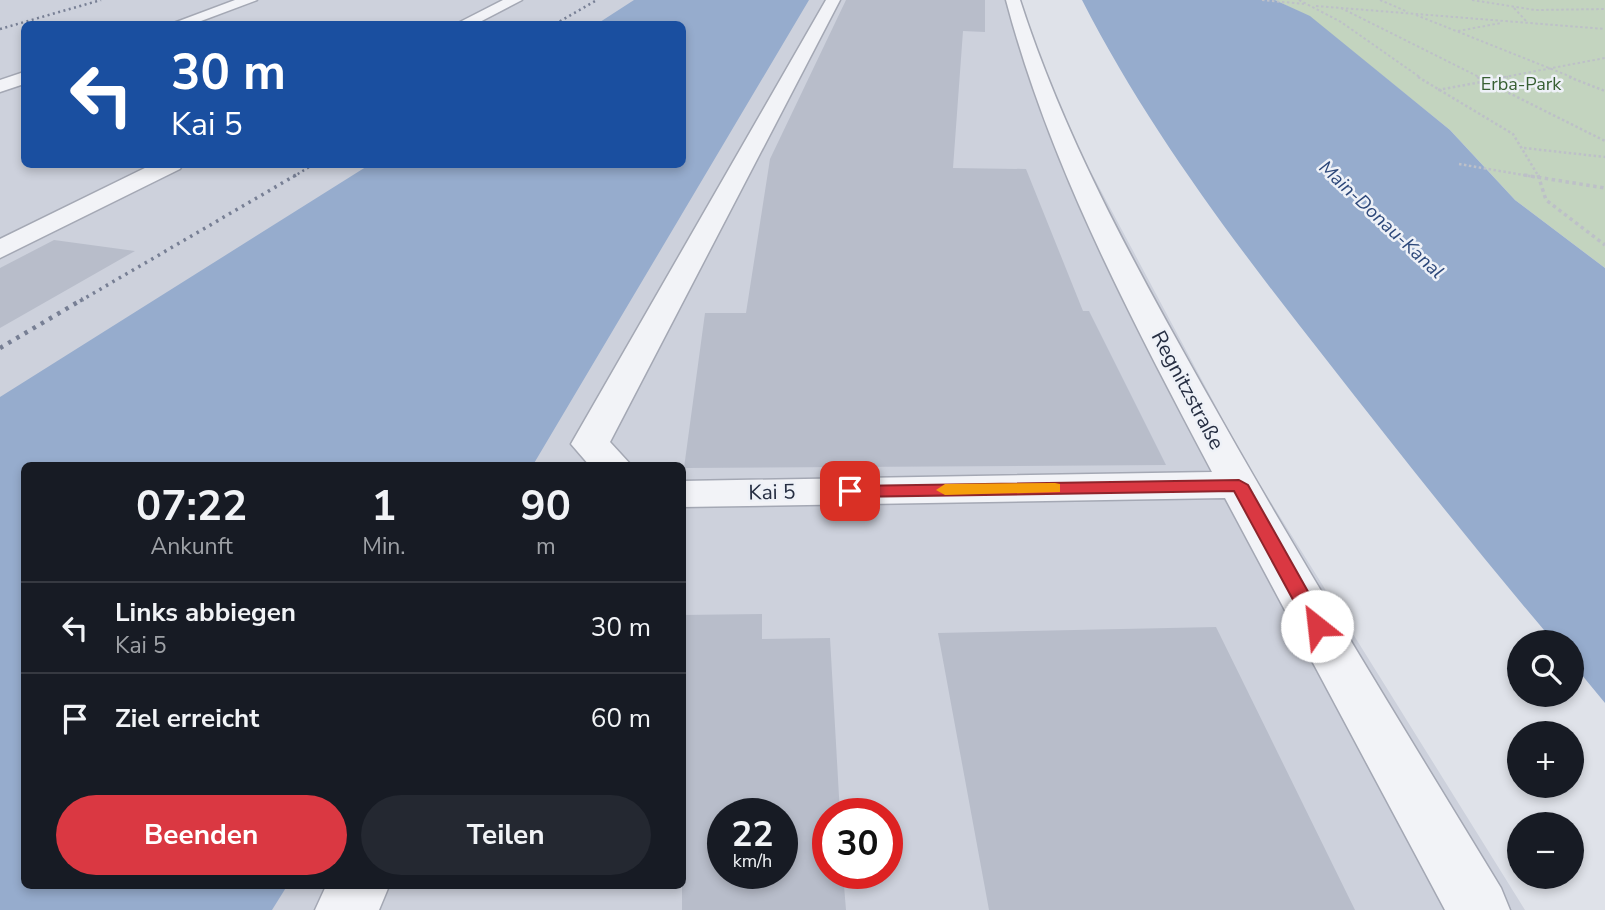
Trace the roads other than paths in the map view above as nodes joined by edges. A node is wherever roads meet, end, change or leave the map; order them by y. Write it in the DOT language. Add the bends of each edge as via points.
graph roads {
  1 [pos="250,0"];
  2 [pos="515,0"];
  3 [pos="833,0"];
  4 [pos="1013,0"];
  5 [pos="188,21"];
  6 [pos="470,21"];
  7 [pos="21,79"];
  8 [pos="0,86"];
  9 [pos="164,168"];
  10 [pos="0,250"];
  11 [pos="594,458"];
  12 [pos="1239,485"];
  13 [pos="686,494"];
  14 [pos="357,889"];
  15 [pos="346,910"];
  16 [pos="1479,910"];
  1 -- 5 [label="street"];
  2 -- 6 [label="street"];
  3 -- 11 [label="street"];
  4 -- 12 [label="street, Regnitzstraße" via="1025,44 1071,162 1131,285"];
  7 -- 8 [label="street"];
  9 -- 10 [label="street"];
  12 -- 13 [label="street, Kai 5"];
  12 -- 16 [label="street, Regnitzstraße"];
  14 -- 15 [label="street"];
}
